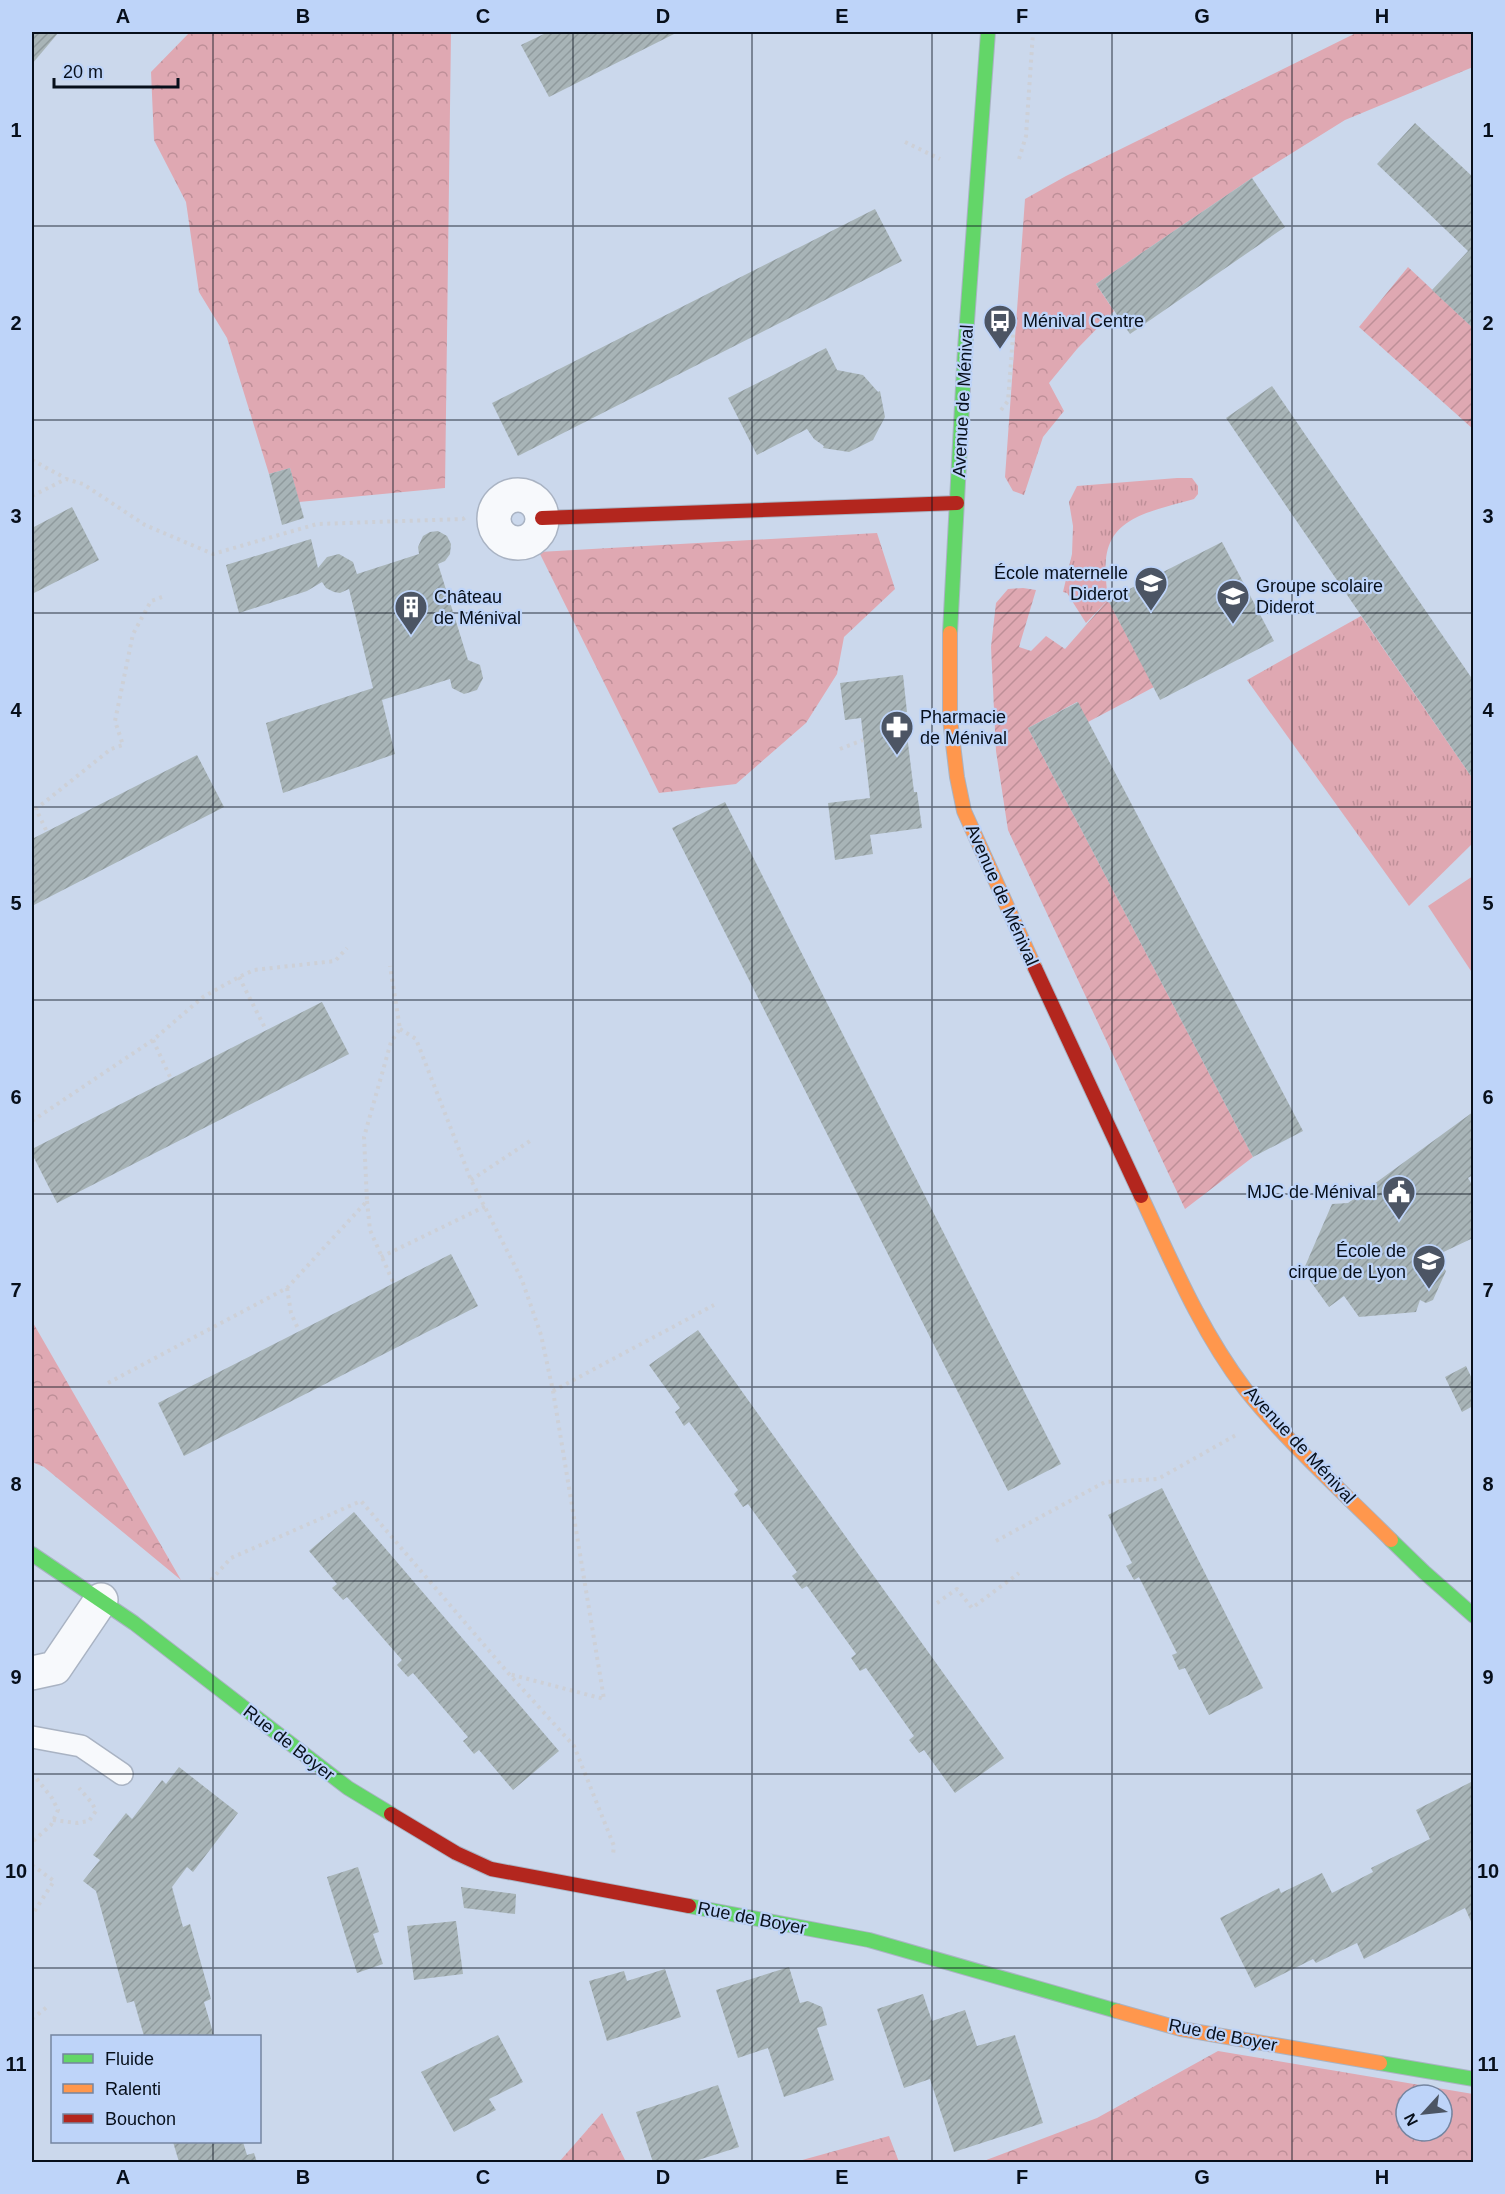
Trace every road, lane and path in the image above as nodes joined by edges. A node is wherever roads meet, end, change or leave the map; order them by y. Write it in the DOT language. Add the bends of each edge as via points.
graph roads {
  1 [pos="988,32"];
  2 [pos="1033,32"];
  3 [pos="905,142"];
  4 [pos="946,160"];
  5 [pos="1018,161"];
  6 [pos="32,460"];
  7 [pos="66,479"];
  8 [pos="32,496"];
  9 [pos="957,503"];
  10 [pos="468,515"];
  11 [pos="542,518"];
  12 [pos="162,597"];
  13 [pos="863,740"];
  14 [pos="840,748"];
  15 [pos="46,830"];
  16 [pos="346,948"];
  17 [pos="390,966"];
  18 [pos="239,977"];
  19 [pos="400,1029"];
  20 [pos="266,1030"];
  21 [pos="153,1040"];
  22 [pos="171,1079"];
  23 [pos="32,1121"];
  24 [pos="530,1141"];
  25 [pos="471,1180"];
  26 [pos="367,1201"];
  27 [pos="486,1206"];
  28 [pos="381,1257"];
  29 [pos="393,1282"];
  30 [pos="287,1288"];
  31 [pos="714,1305"];
  32 [pos="299,1331"];
  33 [pos="108,1383"];
  34 [pos="553,1392"];
  35 [pos="1230,1438"];
  36 [pos="996,1541"];
  37 [pos="32,1554"];
  38 [pos="1019,1573"];
  39 [pos="211,1580"];
  40 [pos="101,1600"];
  41 [pos="937,1603"];
  42 [pos="1473,1616"];
  43 [pos="32,1673"];
  44 [pos="509,1674"];
  45 [pos="32,1737"];
  46 [pos="32,1773"];
  47 [pos="122,1774"];
  48 [pos="80,1788"];
  49 [pos="53,1820"];
  50 [pos="32,1842"];
  51 [pos="32,1865"];
  52 [pos="608,1890"];
  53 [pos="32,1916"];
  54 [pos="47,2007"];
  55 [pos="32,2019"];
  56 [pos="1473,2079"];
  1 -- 9 [label="street, Avenue de Ménival"];
  2 -- 5 [label="path" via="1026,136"];
  3 -- 4 [label="path"];
  6 -- 7 [label="path"];
  7 -- 8 [label="path"];
  7 -- 10 [label="path" via="83,484 145,525 213,554 316,524 463,519"];
  9 -- 11 [label="street"];
  9 -- 42 [label="street, Avenue de Ménival" via="949,649 950,719 964,811 987,866 1197,1316 1264,1411"];
  12 -- 15 [label="path" via="151,601 133,634 115,721 123,745 111,749 36,809"];
  13 -- 14 [label="path"];
  16 -- 18 [label="path" via="335,961 254,970"];
  17 -- 19 [label="path"];
  18 -- 20 [label="path"];
  18 -- 21 [label="path" via="203,997"];
  19 -- 25 [label="path" via="416,1039"];
  19 -- 26 [label="path" via="391,1042 364,1137"];
  21 -- 22 [label="path"];
  21 -- 23 [label="path"];
  24 -- 25 [label="path"];
  25 -- 27 [label="path"];
  26 -- 28 [label="path" via="370,1230"];
  26 -- 30 [label="path"];
  27 -- 28 [label="path"];
  27 -- 34 [label="path" via="522,1280 541,1335"];
  28 -- 29 [label="path"];
  30 -- 32 [label="path"];
  30 -- 33 [label="path"];
  31 -- 34 [label="path"];
  34 -- 44 [label="path" via="604,1699"];
  35 -- 36 [label="path" via="1158,1479 1105,1482"];
  37 -- 40 [label="street, Rue de Boyer"];
  38 -- 41 [label="path" via="972,1608 957,1589"];
  39 -- 44 [label="path" via="231,1558 361,1501"];
  40 -- 43 [label="street" via="55,1668"];
  40 -- 52 [label="street, Rue de Boyer" via="348,1788 456,1853 491,1869"];
  44 -- 52 [label="path" via="574,1746 614,1846"];
  45 -- 47 [label="lane" via="81,1746"];
  46 -- 49 [label="path" via="58,1810"];
  48 -- 49 [label="path" via="96,1811 89,1821"];
  49 -- 50 [label="path"];
  51 -- 53 [label="path" via="54,1881"];
  52 -- 56 [label="street, Rue de Boyer" via="869,1940 1181,2029"];
  54 -- 55 [label="path"];
}
